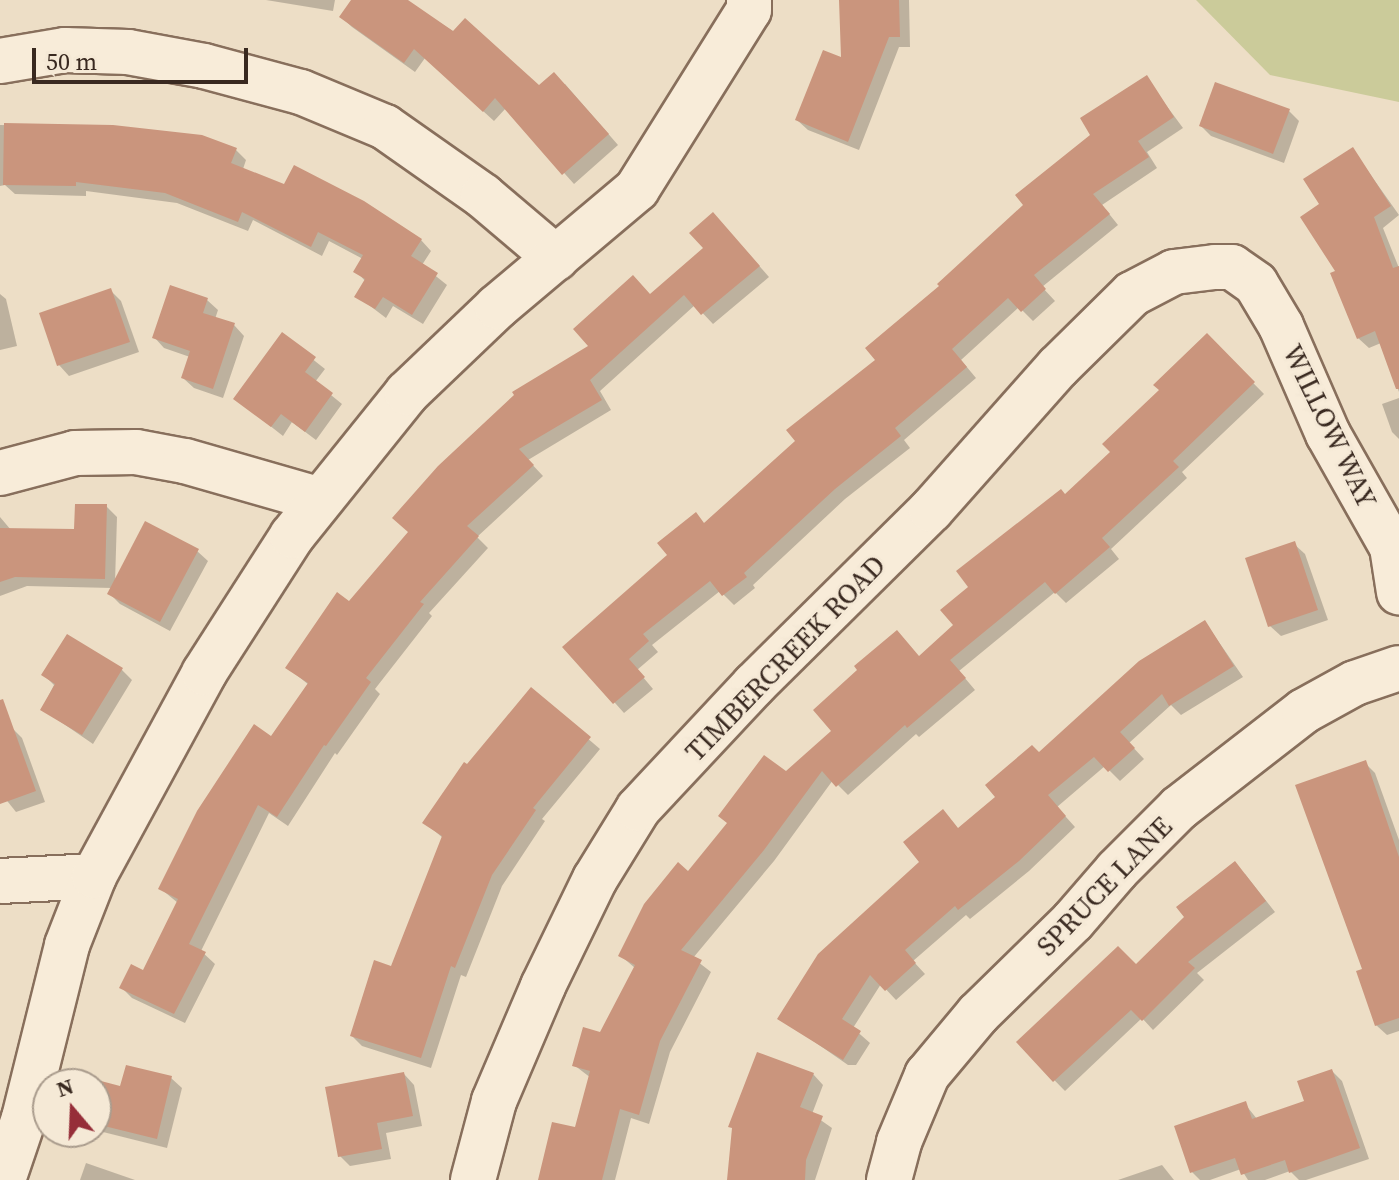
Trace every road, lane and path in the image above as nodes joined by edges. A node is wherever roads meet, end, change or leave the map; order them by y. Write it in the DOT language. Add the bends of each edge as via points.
graph roads {
  1 [pos="749,0"];
  2 [pos="0,61"];
  3 [pos="556,258"];
  4 [pos="1240,272"];
  5 [pos="0,473"];
  6 [pos="321,500"];
  7 [pos="1399,592"];
  8 [pos="1399,668"];
  9 [pos="94,876"];
  10 [pos="0,881"];
  11 [pos="3,1180"];
  12 [pos="473,1180"];
  13 [pos="889,1180"];
  1 -- 3 [label="street" via="749,10 637,189"];
  2 -- 3 [label="street" via="65,50 128,52 301,92 385,127 483,196"];
  3 -- 6 [label="street" via="407,393"];
  4 -- 7 [label="street, WILLOW WAY" via="1256,284 1281,326 1328,434 1392,547"];
  4 -- 12 [label="street, TIMBERCREEK ROAD" via="1215,267 1174,272 1132,294 1058,367 931,510 638,809 595,879 543,986 494,1101"];
  5 -- 6 [label="street" via="75,453 136,452"];
  6 -- 9 [label="street" via="204,673"];
  8 -- 13 [label="street, SPRUCE LANE" via="1355,683 1304,711 1179,808 1117,870 978,1014 927,1075"];
  9 -- 10 [label="street"];
  9 -- 11 [label="street" via="67,945"];
}
